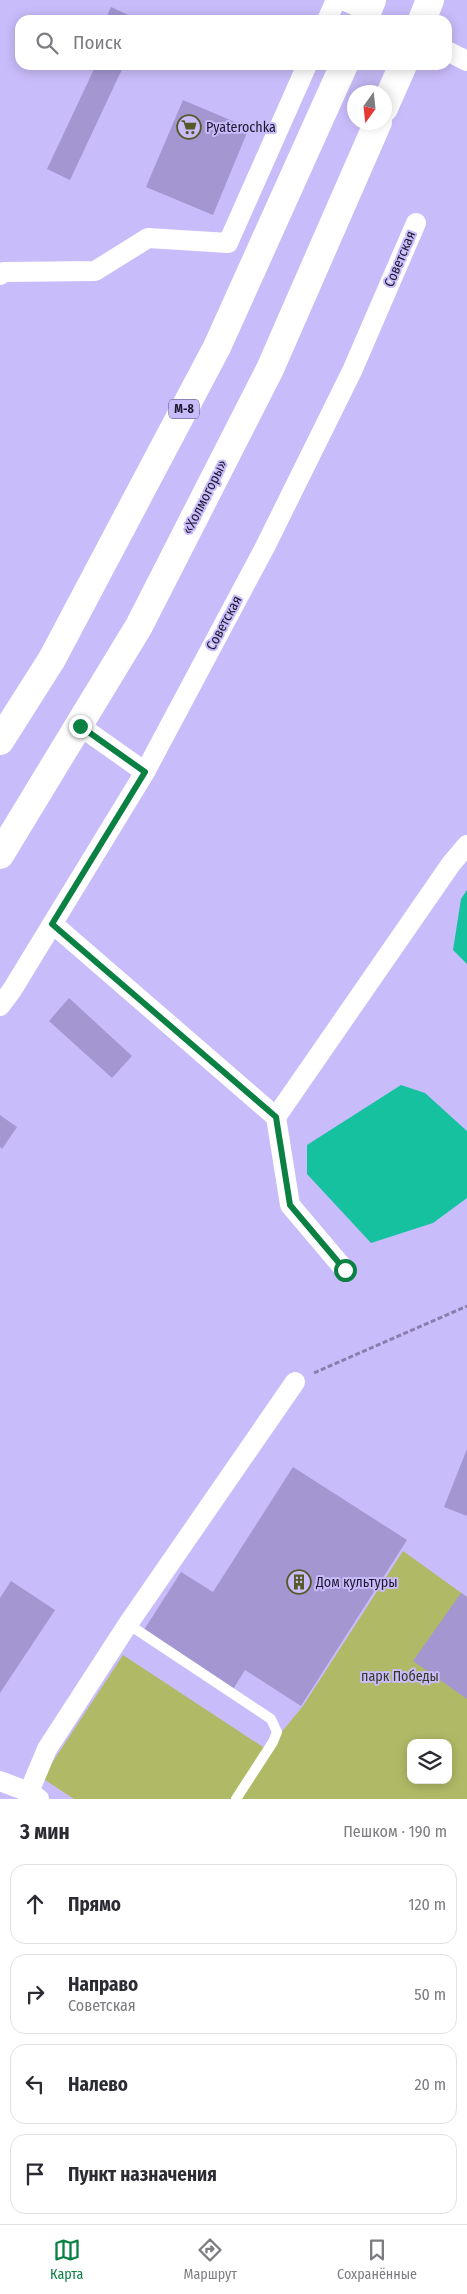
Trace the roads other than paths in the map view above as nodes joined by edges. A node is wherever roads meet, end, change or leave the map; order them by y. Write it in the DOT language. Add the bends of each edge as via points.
graph roads {
  1 [pos="336,0"];
  2 [pos="343,0"];
  3 [pos="430,0"];
  4 [pos="368,10"];
  5 [pos="329,15"];
  6 [pos="424,15"];
  7 [pos="452,54"];
  8 [pos="467,61"];
  9 [pos="305,70"];
  10 [pos="342,70"];
  11 [pos="402,70"];
  12 [pos="392,91"];
  13 [pos="375,130"];
  14 [pos="416,223"];
  15 [pos="0,275"];
  16 [pos="80,726"];
  17 [pos="0,741"];
  18 [pos="145,772"];
  19 [pos="467,845"];
  20 [pos="0,855"];
  21 [pos="52,924"];
  22 [pos="0,1006"];
  23 [pos="276,1117"];
  24 [pos="345,1270"];
  25 [pos="295,1382"];
  26 [pos="128,1624"];
  27 [pos="0,1781"];
  28 [pos="34,1796"];
  29 [pos="236,1799"];
  1 -- 5 [label="street"];
  2 -- 4 [label="street"];
  3 -- 6 [label="highway"];
  7 -- 8 [label="street"];
  9 -- 15 [label="street" via="228,243 148,238 95,272 4,272"];
  10 -- 17 [label="highway, М-8" via="217,347 52,659"];
  11 -- 12 [label="highway"];
  13 -- 16 [label="highway, «Холмогоры»" via="270,369 138,626"];
  14 -- 18 [label="street, Советская" via="352,371 265,548"];
  16 -- 18 [label="street"];
  16 -- 20 [label="highway, «Холмогоры»"];
  18 -- 21 [label="street, Советская"];
  19 -- 23 [label="street" via="450,864"];
  21 -- 22 [label="street, Советская"];
  21 -- 23 [label="street"];
  23 -- 24 [label="street" via="290,1205"];
  25 -- 26 [label="street"];
  26 -- 28 [label="street" via="46,1749"];
  26 -- 29 [label="lane" via="271,1720 277,1732 273,1742"];
  27 -- 28 [label="street"];
}
